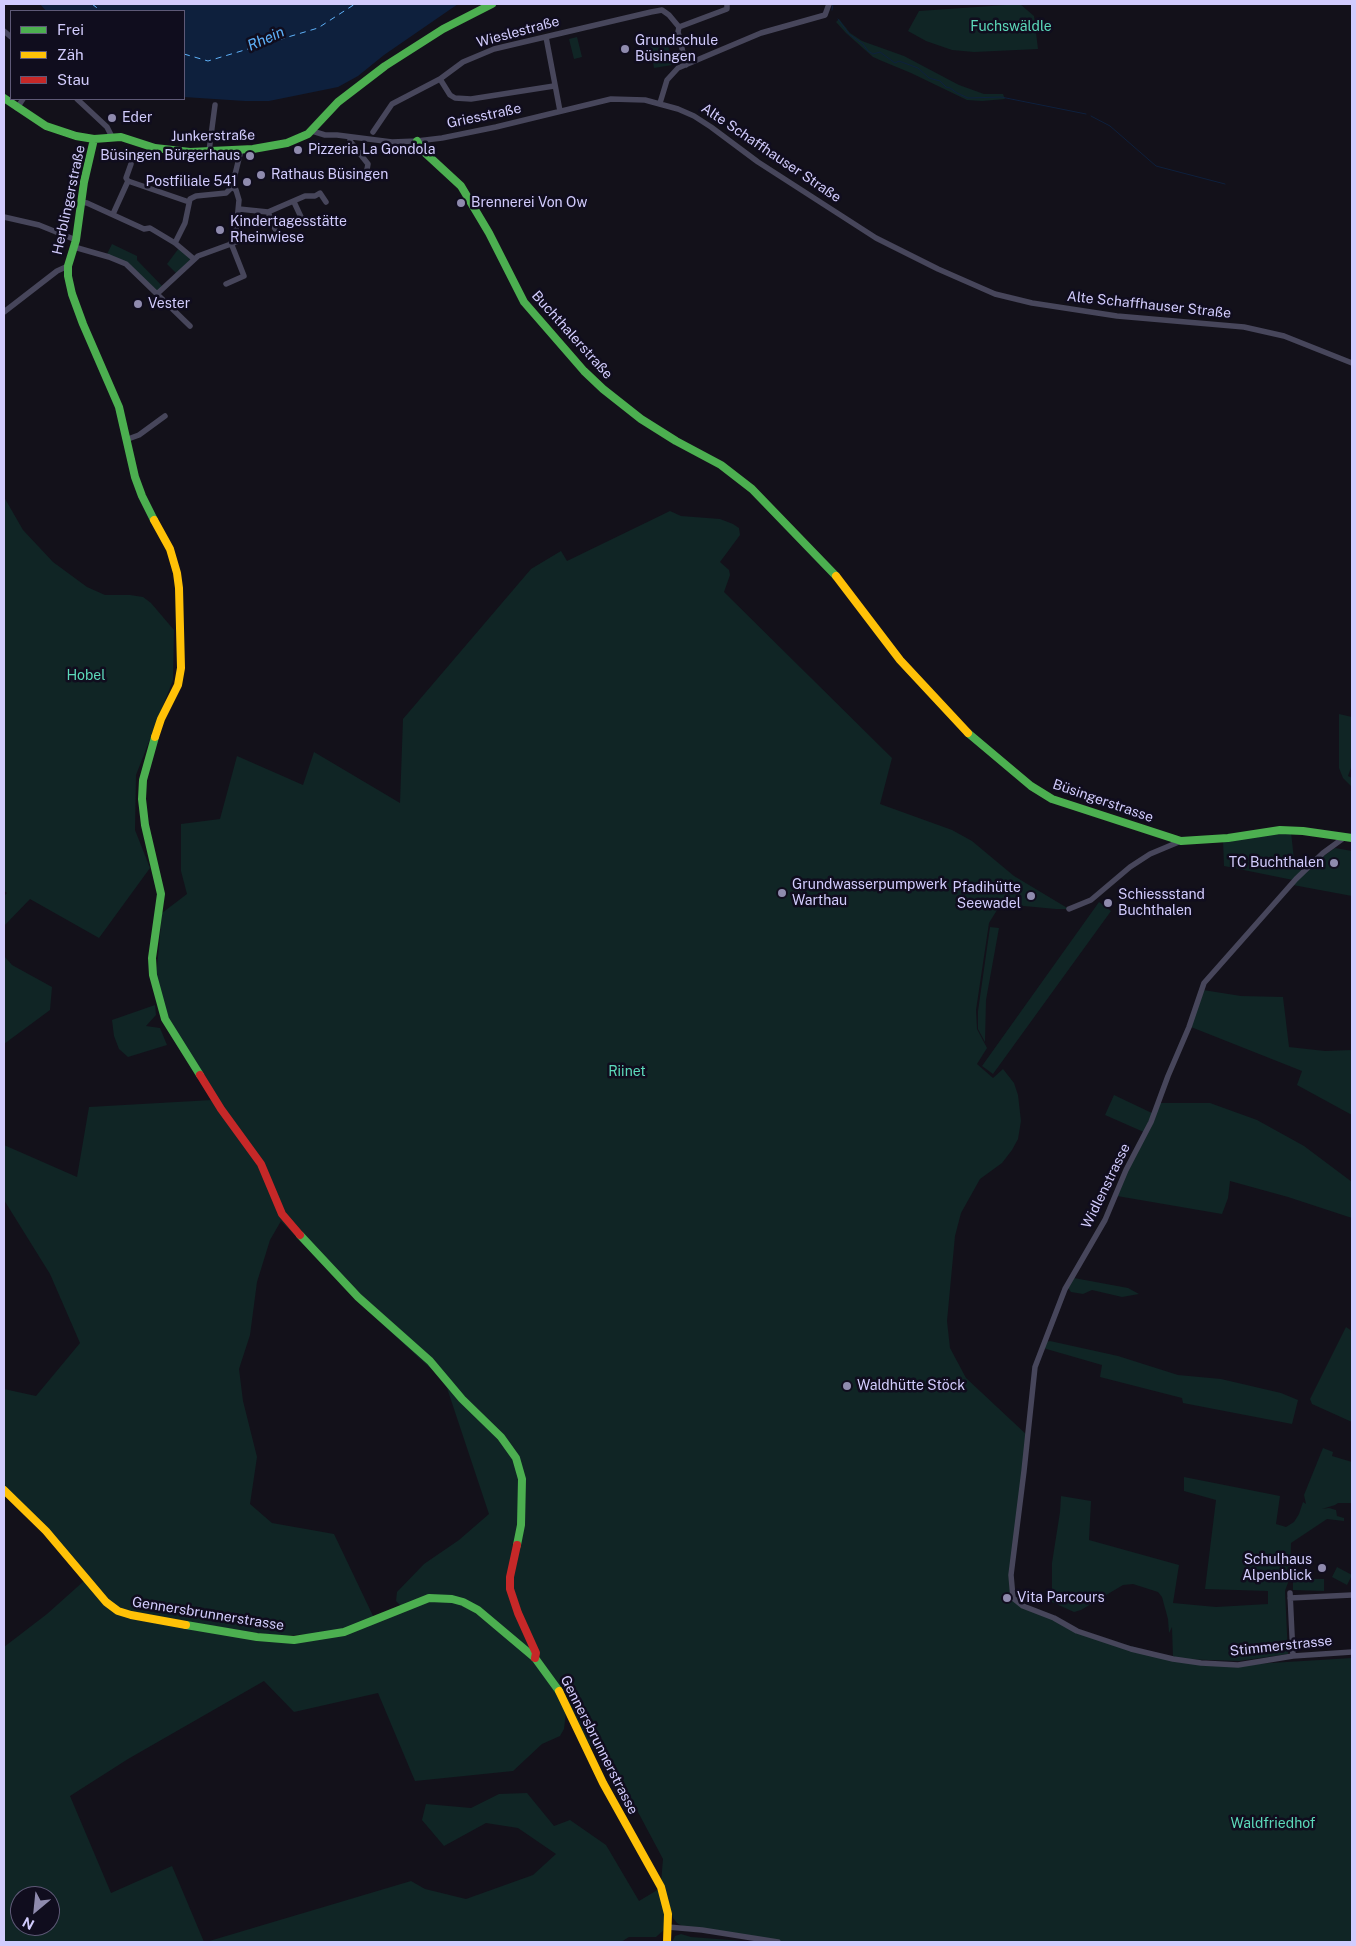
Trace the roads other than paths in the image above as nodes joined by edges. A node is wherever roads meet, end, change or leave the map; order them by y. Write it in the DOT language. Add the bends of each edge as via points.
graph roads {
  1 [pos="492,4"];
  2 [pos="727,4"];
  3 [pos="829,4"];
  4 [pos="679,27"];
  5 [pos="546,37"];
  6 [pos="686,65"];
  7 [pos="440,79"];
  8 [pos="554,86"];
  9 [pos="4,98"];
  10 [pos="23,100"];
  11 [pos="79,100"];
  12 [pos="660,104"];
  13 [pos="215,105"];
  14 [pos="17,108"];
  15 [pos="560,111"];
  16 [pos="312,131"];
  17 [pos="372,132"];
  18 [pos="112,137"];
  19 [pos="350,137"];
  20 [pos="94,139"];
  21 [pos="417,141"];
  22 [pos="241,150"];
  23 [pos="209,151"];
  24 [pos="131,164"];
  25 [pos="366,176"];
  26 [pos="128,181"];
  27 [pos="232,188"];
  28 [pos="81,202"];
  29 [pos="189,202"];
  30 [pos="294,202"];
  31 [pos="326,202"];
  32 [pos="239,209"];
  33 [pos="268,212"];
  34 [pos="113,214"];
  35 [pos="301,217"];
  36 [pos="4,218"];
  37 [pos="275,229"];
  38 [pos="250,237"];
  39 [pos="233,242"];
  40 [pos="75,243"];
  41 [pos="175,243"];
  42 [pos="194,259"];
  43 [pos="68,266"];
  44 [pos="226,284"];
  45 [pos="158,293"];
  46 [pos="4,312"];
  47 [pos="190,326"];
  48 [pos="1352,363"];
  49 [pos="164,416"];
  50 [pos="128,440"];
  51 [pos="844,584"];
  52 [pos="1348,838"];
  53 [pos="1181,841"];
  54 [pos="1069,909"];
  55 [pos="4,1490"];
  56 [pos="1352,1595"];
  57 [pos="1014,1601"];
  58 [pos="1352,1652"];
  59 [pos="535,1654"];
  60 [pos="1293,1656"];
  61 [pos="668,1927"];
  62 [pos="667,1942"];
  63 [pos="778,1942"];
  1 -- 16 [label="street" via="443,29 372,75 338,102"];
  2 -- 4 [label="street" via="727,8"];
  3 -- 6 [label="street" via="825,15 769,30"];
  4 -- 5 [label="street, Wieslestraße" via="662,10"];
  4 -- 6 [label="street"];
  5 -- 7 [label="street, Wieslestraße" via="494,49 463,62"];
  5 -- 8 [label="street"];
  6 -- 12 [label="street" via="672,73"];
  7 -- 8 [label="street" via="450,95 471,99"];
  7 -- 17 [label="street, Wieslestraße" via="392,104"];
  8 -- 15 [label="street"];
  9 -- 14 [label="street, Junkerstraße"];
  10 -- 14 [label="street"];
  11 -- 18 [label="street" via="107,127"];
  12 -- 15 [label="street, Griesstraße" via="611,99"];
  12 -- 48 [label="street, Alte Schaffhauser Straße" via="678,109 711,127 758,162 876,238 995,294 1039,305 1142,320 1244,327 1284,336"];
  13 -- 23 [label="street"];
  14 -- 20 [label="street, Junkerstraße" via="54,130"];
  15 -- 21 [label="street, Griesstraße" via="496,127"];
  16 -- 19 [label="street, Griesstraße" via="321,135"];
  16 -- 22 [label="street, Junkerstraße" via="287,143"];
  18 -- 20 [label="street, Junkerstraße"];
  18 -- 23 [label="street, Junkerstraße" via="165,150"];
  19 -- 21 [label="street, Griesstraße"];
  19 -- 25 [label="street" via="368,164"];
  20 -- 28 [label="street, Herblingerstraße"];
  21 -- 51 [label="street, Buchthalerstraße" via="422,150 462,186 524,302 584,371 642,419 721,465 752,489"];
  22 -- 23 [label="street, Junkerstraße"];
  22 -- 27 [label="street"];
  24 -- 26 [label="street"];
  26 -- 29 [label="street"];
  26 -- 34 [label="street"];
  27 -- 29 [label="street" via="226,193 193,196"];
  27 -- 32 [label="street" via="239,199"];
  28 -- 34 [label="street"];
  28 -- 40 [label="street, Herblingerstraße"];
  29 -- 41 [label="street" via="185,223"];
  30 -- 31 [label="street" via="320,193"];
  30 -- 33 [label="street"];
  30 -- 35 [label="street"];
  32 -- 33 [label="street"];
  32 -- 39 [label="street"];
  33 -- 37 [label="street"];
  34 -- 41 [label="street" via="144,229 150,228"];
  36 -- 40 [label="street" via="39,225"];
  38 -- 39 [label="street"];
  39 -- 42 [label="street"];
  39 -- 44 [label="street" via="244,276"];
  40 -- 43 [label="street, Herblingerstraße"];
  40 -- 45 [label="street" via="126,264"];
  41 -- 42 [label="street"];
  42 -- 45 [label="street"];
  43 -- 46 [label="street"];
  43 -- 50 [label="street" via="72,294 120,407"];
  45 -- 47 [label="street"];
  49 -- 50 [label="street"];
  50 -- 59 [label="street" via="135,477 170,549 179,588 181,668 178,685 152,745 142,799 161,894 152,958 164,1019 221,1109 261,1164 282,1214 290,1225 358,1297 430,1361 516,1458 522,1479 521,1525 510,1589"];
  51 -- 53 [label="street, Büsingerstrasse" via="900,660 970,735 1032,786 1052,800"];
  52 -- 53 [label="street, Büsingerstrasse" via="1280,830"];
  52 -- 57 [label="street, Widlenstrasse" via="1323,853 1296,878 1204,983 1151,1122 1105,1220 1065,1289 1035,1367 1010,1575"];
  53 -- 54 [label="street" via="1150,854 1091,900"];
  55 -- 59 [label="street, Gennersbrunnerstrasse" via="46,1531 106,1602 118,1611 257,1637 294,1640 344,1632 421,1600 440,1597 463,1602 478,1610"];
  56 -- 60 [label="street" via="1290,1595"];
  57 -- 60 [label="street, Stimmerstrasse" via="1077,1631 1173,1659 1238,1665"];
  58 -- 60 [label="street, Stimmerstrasse"];
  59 -- 61 [label="street, Gennersbrunnerstrasse" via="558,1688 603,1783 661,1887"];
  61 -- 62 [label="street, Gennersbrunnerstrasse"];
  61 -- 63 [label="street"];
}
